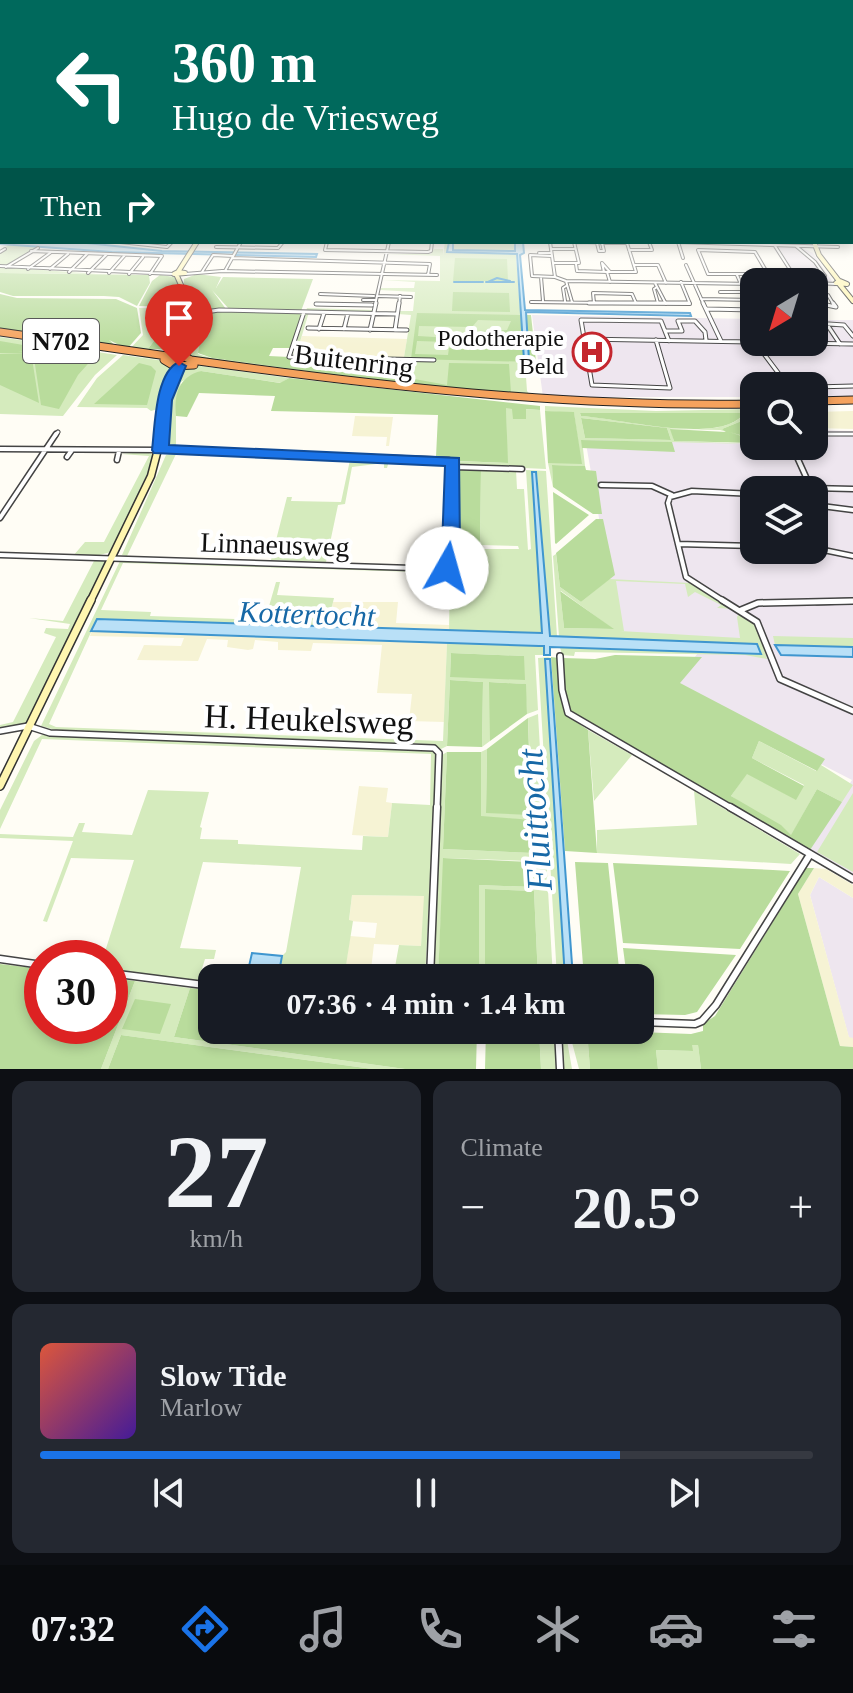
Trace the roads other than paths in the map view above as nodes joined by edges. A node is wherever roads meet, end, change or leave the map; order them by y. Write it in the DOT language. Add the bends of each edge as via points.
graph roads {
  1 [pos="5,249"];
  2 [pos="36,249"];
  3 [pos="192,249"];
  4 [pos="222,249"];
  5 [pos="237,249"];
  6 [pos="255,249"];
  7 [pos="325,249"];
  8 [pos="388,249"];
  9 [pos="430,249"];
  10 [pos="551,249"];
  11 [pos="574,249"];
  12 [pos="652,249"];
  13 [pos="681,249"];
  14 [pos="777,249"];
  15 [pos="802,249"];
  16 [pos="817,249"];
  17 [pos="0,250"];
  18 [pos="629,250"];
  19 [pos="31,251"];
  20 [pos="344,251"];
  21 [pos="365,251"];
  22 [pos="706,251"];
  23 [pos="744,251"];
  24 [pos="52,252"];
  25 [pos="551,252"];
  26 [pos="69,253"];
  27 [pos="234,253"];
  28 [pos="539,253"];
  29 [pos="87,254"];
  30 [pos="106,255"];
  31 [pos="125,255"];
  32 [pos="144,256"];
  33 [pos="386,256"];
  34 [pos="683,258"];
  35 [pos="553,263"];
  36 [pos="430,264"];
  37 [pos="437,264"];
  38 [pos="576,264"];
  39 [pos="634,265"];
  40 [pos="686,265"];
  41 [pos="0,266"];
  42 [pos="6,267"];
  43 [pos="789,268"];
  44 [pos="820,268"];
  45 [pos="28,269"];
  46 [pos="48,271"];
  47 [pos="68,272"];
  48 [pos="202,272"];
  49 [pos="225,272"];
  50 [pos="607,272"];
  51 [pos="88,273"];
  52 [pos="109,273"];
  53 [pos="129,274"];
  54 [pos="150,274"];
  55 [pos="178,274"];
  56 [pos="733,274"];
  57 [pos="382,275"];
  58 [pos="428,275"];
  59 [pos="437,275"];
  60 [pos="541,277"];
  61 [pos="555,277"];
  62 [pos="594,281"];
  63 [pos="610,282"];
  64 [pos="624,282"];
  65 [pos="681,282"];
  66 [pos="566,283"];
  67 [pos="666,283"];
  68 [pos="694,283"];
  69 [pos="717,283"];
  70 [pos="740,283"];
  71 [pos="843,283"];
  72 [pos="740,284"];
  73 [pos="656,285"];
  74 [pos="720,292"];
  75 [pos="740,292"];
  76 [pos="597,293"];
  77 [pos="320,294"];
  78 [pos="628,294"];
  79 [pos="853,294"];
  80 [pos="330,295"];
  81 [pos="400,296"];
  82 [pos="376,297"];
  83 [pos="411,297"];
  84 [pos="701,299"];
  85 [pos="724,299"];
  86 [pos="363,300"];
  87 [pos="740,300"];
  88 [pos="543,301"];
  89 [pos="816,301"];
  90 [pos="853,301"];
  91 [pos="531,302"];
  92 [pos="565,302"];
  93 [pos="572,302"];
  94 [pos="594,303"];
  95 [pos="636,303"];
  96 [pos="659,303"];
  97 [pos="316,304"];
  98 [pos="328,304"];
  99 [pos="666,304"];
  100 [pos="372,305"];
  101 [pos="707,309"];
  102 [pos="740,310"];
  103 [pos="304,312"];
  104 [pos="324,313"];
  105 [pos="348,313"];
  106 [pos="194,314"];
  107 [pos="373,314"];
  108 [pos="397,314"];
  109 [pos="828,323"];
  110 [pos="828,326"];
  111 [pos="308,328"];
  112 [pos="319,329"];
  113 [pos="344,329"];
  114 [pos="370,330"];
  115 [pos="394,330"];
  116 [pos="407,330"];
  117 [pos="666,331"];
  118 [pos="0,333"];
  119 [pos="853,336"];
  120 [pos="583,339"];
  121 [pos="656,340"];
  122 [pos="669,341"];
  123 [pos="706,341"];
  124 [pos="721,341"];
  125 [pos="740,341"];
  126 [pos="828,344"];
  127 [pos="840,344"];
  128 [pos="853,344"];
  129 [pos="434,360"];
  130 [pos="179,361"];
  131 [pos="853,386"];
  132 [pos="828,387"];
  133 [pos="853,402"];
  134 [pos="828,403"];
  135 [pos="740,406"];
  136 [pos="58,432"];
  137 [pos="828,434"];
  138 [pos="853,434"];
  139 [pos="0,449"];
  140 [pos="46,450"];
  141 [pos="72,450"];
  142 [pos="160,450"];
  143 [pos="119,451"];
  144 [pos="67,457"];
  145 [pos="117,460"];
  146 [pos="798,460"];
  147 [pos="454,465"];
  148 [pos="522,469"];
  149 [pos="601,485"];
  150 [pos="853,489"];
  151 [pos="740,493"];
  152 [pos="672,495"];
  153 [pos="828,507"];
  154 [pos="853,510"];
  155 [pos="0,518"];
  156 [pos="678,544"];
  157 [pos="740,546"];
  158 [pos="828,551"];
  159 [pos="0,555"];
  160 [pos="112,556"];
  161 [pos="853,556"];
  162 [pos="853,601"];
  163 [pos="741,610"];
  164 [pos="560,656"];
  165 [pos="853,711"];
  166 [pos="29,726"];
  167 [pos="0,731"];
  168 [pos="0,786"];
  169 [pos="809,856"];
  170 [pos="853,879"];
  171 [pos="0,959"];
  172 [pos="24,962"];
  173 [pos="431,964"];
  174 [pos="128,975"];
  175 [pos="198,984"];
  176 [pos="654,1023"];
  177 [pos="559,1044"];
  178 [pos="560,1069"];
  1 -- 17 [label="street"];
  2 -- 19 [label="street"];
  3 -- 55 [label="street"];
  4 -- 27 [label="street"];
  5 -- 27 [label="street"];
  6 -- 27 [label="street"];
  7 -- 20 [label="street"];
  8 -- 33 [label="street"];
  9 -- 33 [label="street"];
  10 -- 25 [label="street"];
  11 -- 25 [label="street"];
  11 -- 38 [label="street"];
  12 -- 18 [label="street"];
  13 -- 34 [label="street"];
  14 -- 43 [label="street"];
  15 -- 44 [label="street"];
  16 -- 71 [label="street"];
  18 -- 39 [label="street"];
  19 -- 24 [label="street"];
  19 -- 42 [label="street"];
  20 -- 21 [label="street"];
  21 -- 33 [label="street"];
  22 -- 23 [label="street"];
  22 -- 56 [label="street" via="698,250 708,274"];
  23 -- 56 [label="street" via="755,252 768,274"];
  24 -- 26 [label="street"];
  24 -- 45 [label="street"];
  25 -- 28 [label="street"];
  25 -- 35 [label="street"];
  25 -- 60 [label="street" via="530,255 532,276"];
  26 -- 29 [label="street"];
  26 -- 46 [label="street"];
  27 -- 33 [label="street"];
  27 -- 48 [label="street" via="212,255"];
  27 -- 49 [label="street"];
  29 -- 30 [label="street"];
  29 -- 47 [label="street"];
  30 -- 31 [label="street"];
  30 -- 51 [label="street"];
  31 -- 32 [label="street"];
  31 -- 52 [label="street"];
  32 -- 53 [label="street"];
  32 -- 54 [label="street" via="163,255"];
  33 -- 36 [label="street"];
  33 -- 57 [label="street"];
  35 -- 38 [label="street"];
  35 -- 61 [label="street"];
  36 -- 37 [label="street"];
  36 -- 58 [label="street"];
  38 -- 50 [label="street" via="577,271"];
  39 -- 50 [label="street" via="636,272"];
  39 -- 67 [label="street" via="658,265"];
  40 -- 68 [label="street"];
  41 -- 42 [label="street"];
  42 -- 45 [label="street"];
  45 -- 46 [label="street"];
  46 -- 47 [label="street"];
  47 -- 51 [label="street"];
  48 -- 49 [label="street"];
  48 -- 55 [label="street"];
  49 -- 57 [label="street"];
  50 -- 63 [label="street"];
  51 -- 52 [label="street"];
  52 -- 53 [label="street"];
  53 -- 54 [label="street"];
  54 -- 55 [label="street"];
  55 -- 106 [label="street"];
  56 -- 70 [label="street"];
  57 -- 58 [label="street"];
  57 -- 82 [label="street"];
  58 -- 59 [label="street"];
  60 -- 61 [label="street"];
  60 -- 88 [label="street"];
  61 -- 66 [label="street"];
  62 -- 63 [label="street"];
  62 -- 66 [label="street"];
  62 -- 76 [label="street"];
  63 -- 64 [label="street"];
  64 -- 73 [label="street"];
  64 -- 78 [label="street"];
  65 -- 67 [label="street"];
  65 -- 68 [label="street"];
  65 -- 99 [label="street" via="690,304"];
  66 -- 92 [label="street"];
  66 -- 93 [label="street"];
  67 -- 73 [label="street"];
  68 -- 69 [label="street"];
  68 -- 84 [label="street"];
  69 -- 72 [label="street"];
  69 -- 74 [label="street"];
  71 -- 79 [label="street"];
  71 -- 90 [label="street"];
  73 -- 96 [label="street"];
  73 -- 99 [label="street"];
  74 -- 75 [label="street"];
  74 -- 85 [label="street"];
  76 -- 78 [label="street"];
  76 -- 94 [label="street"];
  77 -- 80 [label="street"];
  78 -- 95 [label="street"];
  80 -- 86 [label="street"];
  80 -- 98 [label="street"];
  81 -- 82 [label="street"];
  81 -- 83 [label="street"];
  81 -- 108 [label="street"];
  82 -- 86 [label="street"];
  82 -- 107 [label="street"];
  84 -- 85 [label="street"];
  84 -- 101 [label="street"];
  85 -- 87 [label="street"];
  86 -- 98 [label="street"];
  86 -- 100 [label="street"];
  88 -- 91 [label="street"];
  88 -- 92 [label="street"];
  89 -- 89 [label="street" via="822,306 836,307 828,295 815,295"];
  92 -- 93 [label="street"];
  93 -- 94 [label="street"];
  94 -- 95 [label="street"];
  95 -- 96 [label="street"];
  96 -- 99 [label="street"];
  97 -- 98 [label="street"];
  101 -- 102 [label="street"];
  101 -- 124 [label="street"];
  103 -- 104 [label="street"];
  103 -- 106 [label="street"];
  103 -- 129 [label="street" via="289,357"];
  104 -- 105 [label="street"];
  104 -- 112 [label="street"];
  105 -- 107 [label="street"];
  105 -- 113 [label="street"];
  106 -- 130 [label="street" via="198,332"];
  107 -- 108 [label="street"];
  107 -- 114 [label="street"];
  108 -- 115 [label="street"];
  109 -- 119 [label="street" via="844,325"];
  110 -- 127 [label="street"];
  111 -- 112 [label="street"];
  112 -- 113 [label="street"];
  113 -- 114 [label="street"];
  114 -- 115 [label="street"];
  115 -- 116 [label="street"];
  117 -- 120 [label="street" via="657,321 584,319"];
  117 -- 122 [label="street"];
  117 -- 123 [label="street" via="682,331 679,320 697,321"];
  118 -- 130 [label="highway, Buitenring / N702"];
  120 -- 121 [label="street"];
  120 -- 121 [label="street" via="593,386 670,388"];
  121 -- 122 [label="street"];
  122 -- 123 [label="street"];
  123 -- 124 [label="street"];
  124 -- 125 [label="street"];
  126 -- 127 [label="street"];
  127 -- 128 [label="street"];
  130 -- 135 [label="highway, Buitenring / N702" via="548,402"];
  130 -- 142 [label="street" via="165,400"];
  131 -- 132 [label="street"];
  133 -- 134 [label="highway"];
  136 -- 140 [label="street"];
  137 -- 138 [label="street"];
  139 -- 140 [label="street"];
  140 -- 141 [label="street"];
  140 -- 155 [label="street"];
  141 -- 143 [label="street"];
  141 -- 144 [label="street"];
  142 -- 143 [label="street"];
  142 -- 147 [label="street"];
  142 -- 160 [label="street"];
  143 -- 145 [label="street"];
  146 -- 150 [label="street" via="811,488"];
  147 -- 148 [label="street"];
  147 -- 160 [label="street, Linnaeusweg" via="449,565 444,569"];
  149 -- 152 [label="street" via="652,486"];
  151 -- 152 [label="street"];
  152 -- 156 [label="street" via="668,503"];
  153 -- 154 [label="street"];
  156 -- 157 [label="street"];
  156 -- 163 [label="street" via="686,577"];
  158 -- 161 [label="street"];
  159 -- 160 [label="street, Linnaeusweg"];
  160 -- 166 [label="street"];
  162 -- 163 [label="street" via="758,603"];
  163 -- 165 [label="street" via="757,622 780,679"];
  164 -- 169 [label="street" via="568,713"];
  166 -- 167 [label="street, H. Heukelsweg"];
  166 -- 168 [label="street"];
  166 -- 173 [label="street, H. Heukelsweg" via="50,733 434,748 439,753"];
  169 -- 170 [label="street"];
  169 -- 176 [label="street" via="702,1021"];
  171 -- 172 [label="street"];
  174 -- 175 [label="street"];
  177 -- 178 [label="street"];
}
